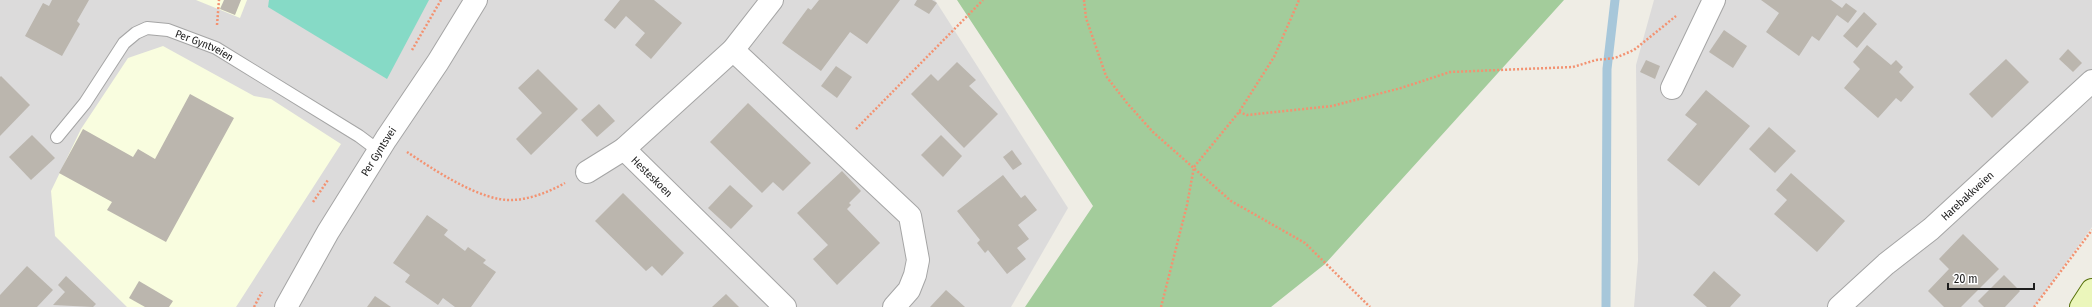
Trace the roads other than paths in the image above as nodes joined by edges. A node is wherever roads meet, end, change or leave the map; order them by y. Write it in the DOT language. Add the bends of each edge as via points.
graph roads {
  1 [pos="476,0"];
  2 [pos="772,0"];
  3 [pos="1714,0"];
  4 [pos="733,50"];
  5 [pos="2092,81"];
  6 [pos="1672,88"];
  7 [pos="57,137"];
  8 [pos="383,145"];
  9 [pos="624,149"];
  10 [pos="587,172"];
  11 [pos="2092,290"];
  12 [pos="286,307"];
  13 [pos="785,307"];
  14 [pos="894,307"];
  15 [pos="1839,307"];
  16 [pos="2081,307"];
  1 -- 8 [label="street, Per Gyntsvei"];
  2 -- 4 [label="street, Hesteskoen"];
  3 -- 6 [label="street"];
  4 -- 9 [label="street, Hesteskoen"];
  4 -- 14 [label="street" via="910,216 918,260 909,290"];
  5 -- 15 [label="street, Harebakkveien" via="1931,229 1886,264"];
  7 -- 8 [label="lane, Per Gyntveien" via="85,103 124,43 147,28 168,30 216,48 359,136"];
  8 -- 12 [label="street, Per Gyntsvei" via="328,232"];
  9 -- 10 [label="street"];
  9 -- 13 [label="street, Hesteskoen"];
  11 -- 16 [label="main road"];
}
